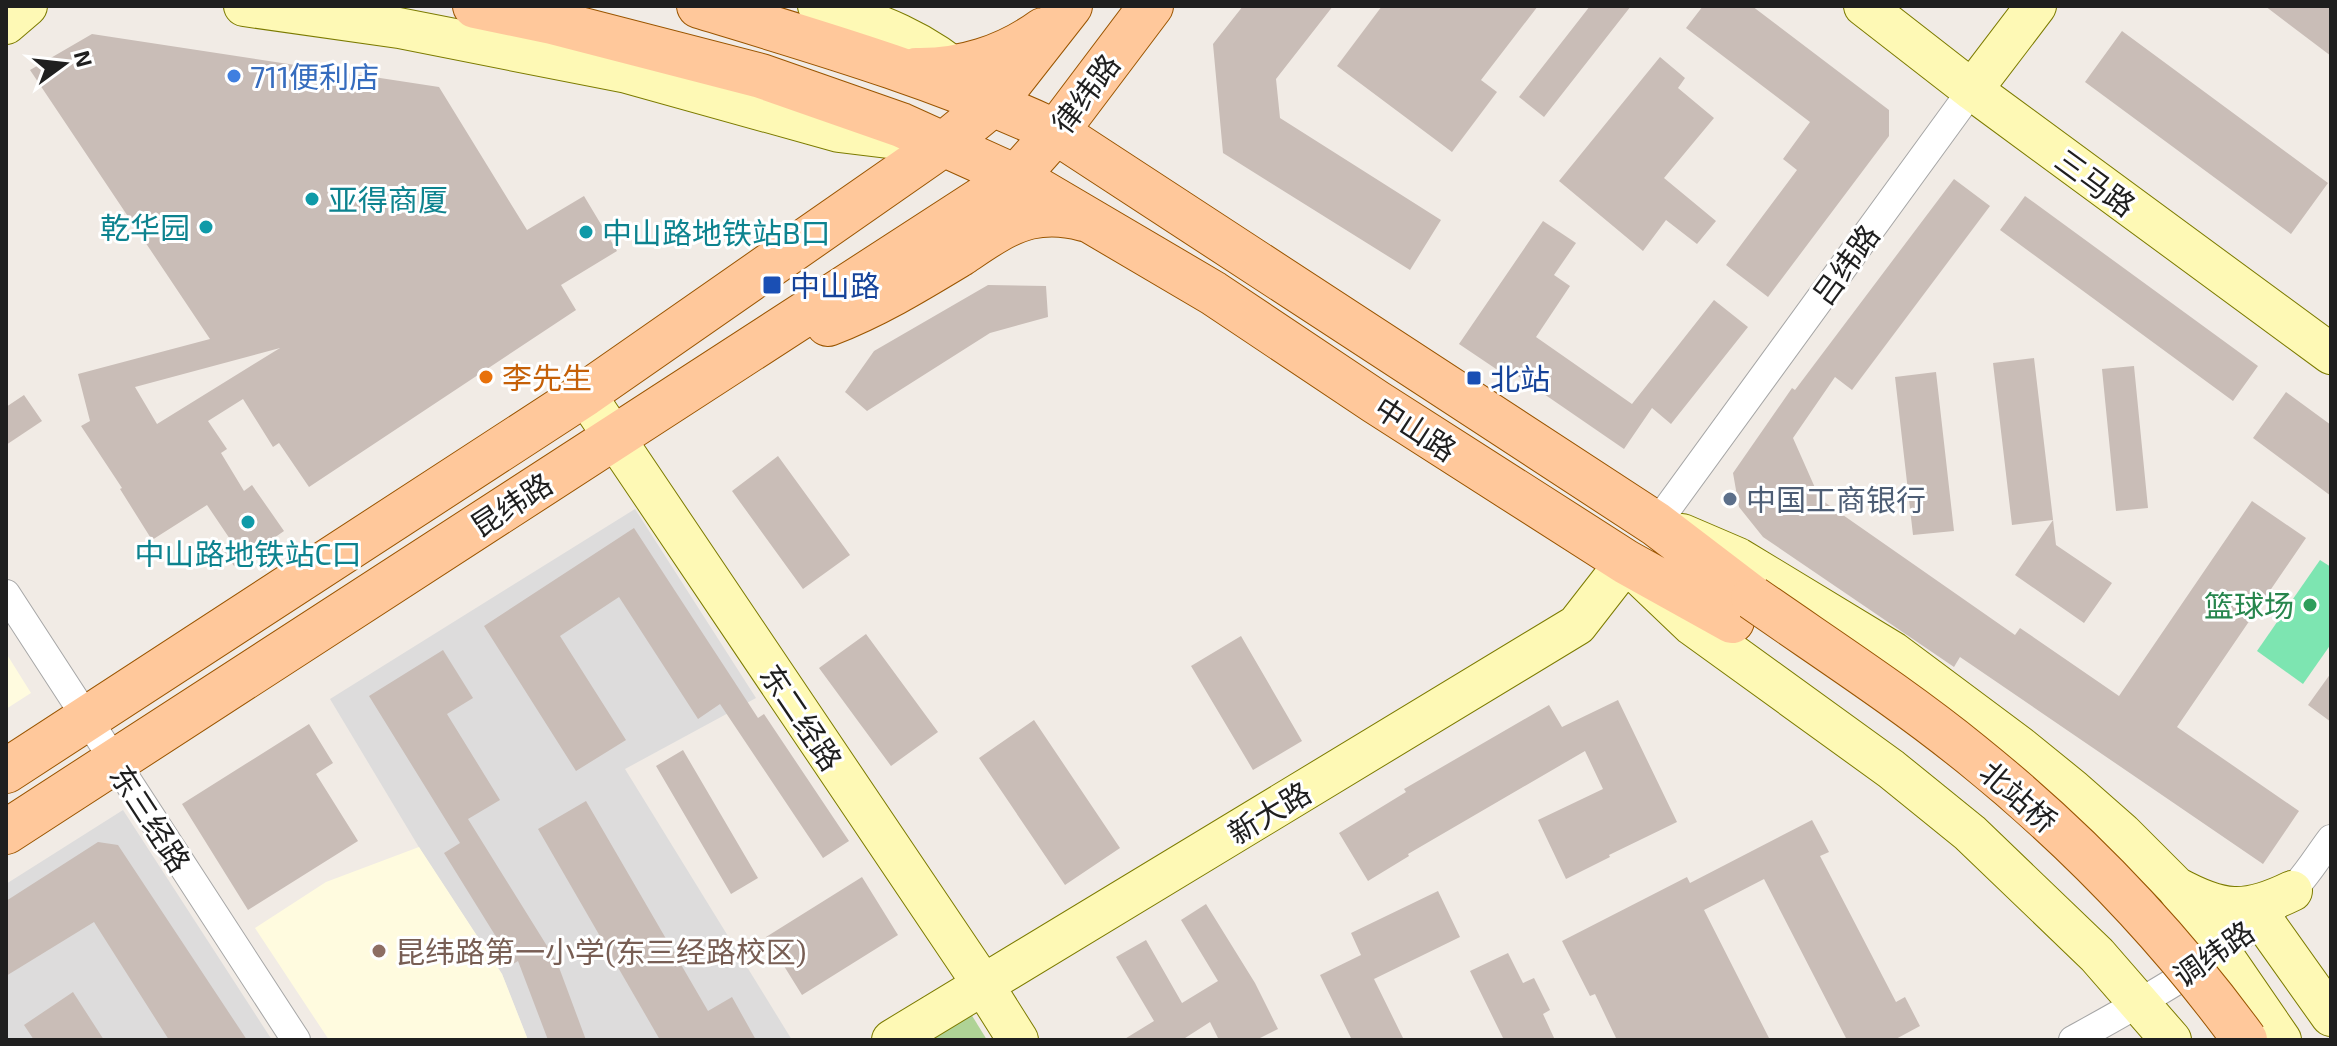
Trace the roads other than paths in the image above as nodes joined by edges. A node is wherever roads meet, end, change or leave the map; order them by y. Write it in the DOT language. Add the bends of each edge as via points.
graph roads {
  1 [pos="27,6"];
  2 [pos="244,6"];
  3 [pos="475,6"];
  4 [pos="699,6"];
  5 [pos="818,6"];
  6 [pos="1151,6"];
  7 [pos="1864,6"];
  8 [pos="2036,6"];
  9 [pos="1067,10"];
  10 [pos="402,17"];
  11 [pos="6,24"];
  12 [pos="1121,46"];
  13 [pos="954,67"];
  14 [pos="902,70"];
  15 [pos="1972,90"];
  16 [pos="807,91"];
  17 [pos="995,108"];
  18 [pos="871,137"];
  19 [pos="944,144"];
  20 [pos="1026,160"];
  21 [pos="1095,223"];
  22 [pos="824,229"];
  23 [pos="757,345"];
  24 [pos="2331,354"];
  25 [pos="585,394"];
  26 [pos="613,437"];
  27 [pos="1656,524"];
  28 [pos="1626,562"];
  29 [pos="6,594"];
  30 [pos="1742,609"];
  31 [pos="87,718"];
  32 [pos="113,761"];
  33 [pos="6,771"];
  34 [pos="6,832"];
  35 [pos="2331,839"];
  36 [pos="2176,887"];
  37 [pos="2292,891"];
  38 [pos="2262,919"];
  39 [pos="2221,950"];
  40 [pos="984,986"];
  41 [pos="2140,1003"];
  42 [pos="2331,1016"];
  43 [pos="296,1040"];
  44 [pos="892,1040"];
  45 [pos="1018,1040"];
  46 [pos="2073,1040"];
  47 [pos="2171,1040"];
  48 [pos="2210,1040"];
  49 [pos="2245,1040"];
  50 [pos="2281,1040"];
  1 -- 11 [label="main road"];
  2 -- 10 [label="main road"];
  3 -- 16 [label="main road, 中山路"];
  4 -- 14 [label="main road, 中山路"];
  5 -- 13 [label="main road" via="916,41"];
  6 -- 12 [label="main road, 律纬路"];
  7 -- 15 [label="main road, 三马路"];
  8 -- 15 [label="main road, 吕纬路"];
  9 -- 13 [label="main road" via="1000,54"];
  9 -- 17 [label="main road"];
  10 -- 18 [label="main road"];
  12 -- 17 [label="main road" via="1094,70 1045,99"];
  12 -- 20 [label="main road, 律纬路"];
  13 -- 14 [label="main road"];
  13 -- 17 [label="main road"];
  14 -- 17 [label="main road, 中山路"];
  15 -- 24 [label="main road, 三马路"];
  15 -- 27 [label="street, 吕纬路"];
  16 -- 17 [label="main road" via="943,114"];
  16 -- 18 [label="main road" via="841,109"];
  16 -- 19 [label="main road, 中山路"];
  17 -- 19 [label="main road, 昆纬路"];
  17 -- 20 [label="main road, 中山路"];
  18 -- 19 [label="main road"];
  18 -- 22 [label="main road" via="873,165 867,180"];
  19 -- 20 [label="main road, 中山路"];
  19 -- 22 [label="main road, 昆纬路"];
  20 -- 21 [label="main road, 中山路"];
  20 -- 22 [label="main road" via="938,182"];
  20 -- 23 [label="main road, 昆纬路"];
  20 -- 27 [label="main road, 中山路" via="1166,203"];
  21 -- 23 [label="main road" via="1071,216 1027,217 862,311"];
  21 -- 28 [label="main road, 中山路" via="1213,293"];
  22 -- 25 [label="main road, 昆纬路"];
  23 -- 26 [label="main road, 昆纬路"];
  25 -- 26 [label="main road, 东二经路"];
  25 -- 31 [label="main road, 昆纬路"];
  26 -- 32 [label="main road, 昆纬路"];
  26 -- 40 [label="main road, 东二经路"];
  27 -- 30 [label="main road, 中山路"];
  27 -- 36 [label="main road" via="1738,558 1893,652 2062,780"];
  28 -- 30 [label="main road, 中山路"];
  28 -- 40 [label="main road, 新大路" via="1577,625"];
  28 -- 41 [label="main road" via="1692,625 1970,833"];
  29 -- 31 [label="street, 东三经路"];
  30 -- 48 [label="main road, 北站桥" via="2009,821 2114,922"];
  30 -- 49 [label="main road, 北站桥, bridge" via="1876,683 1971,753 2149,920"];
  31 -- 32 [label="street, 东三经路"];
  31 -- 33 [label="main road, 昆纬路"];
  32 -- 34 [label="main road, 昆纬路"];
  32 -- 43 [label="street, 东三经路"];
  35 -- 37 [label="street, 调纬路"];
  36 -- 37 [label="main road" via="2223,907 2246,908"];
  36 -- 39 [label="main road"];
  37 -- 38 [label="street, 调纬路"];
  38 -- 39 [label="street, 调纬路"];
  38 -- 42 [label="main road"];
  39 -- 41 [label="street, 调纬路"];
  39 -- 50 [label="main road"];
  40 -- 44 [label="main road, 新大路"];
  40 -- 45 [label="main road, 东二经路"];
  41 -- 46 [label="street, 调纬路"];
  41 -- 47 [label="main road"];
}
